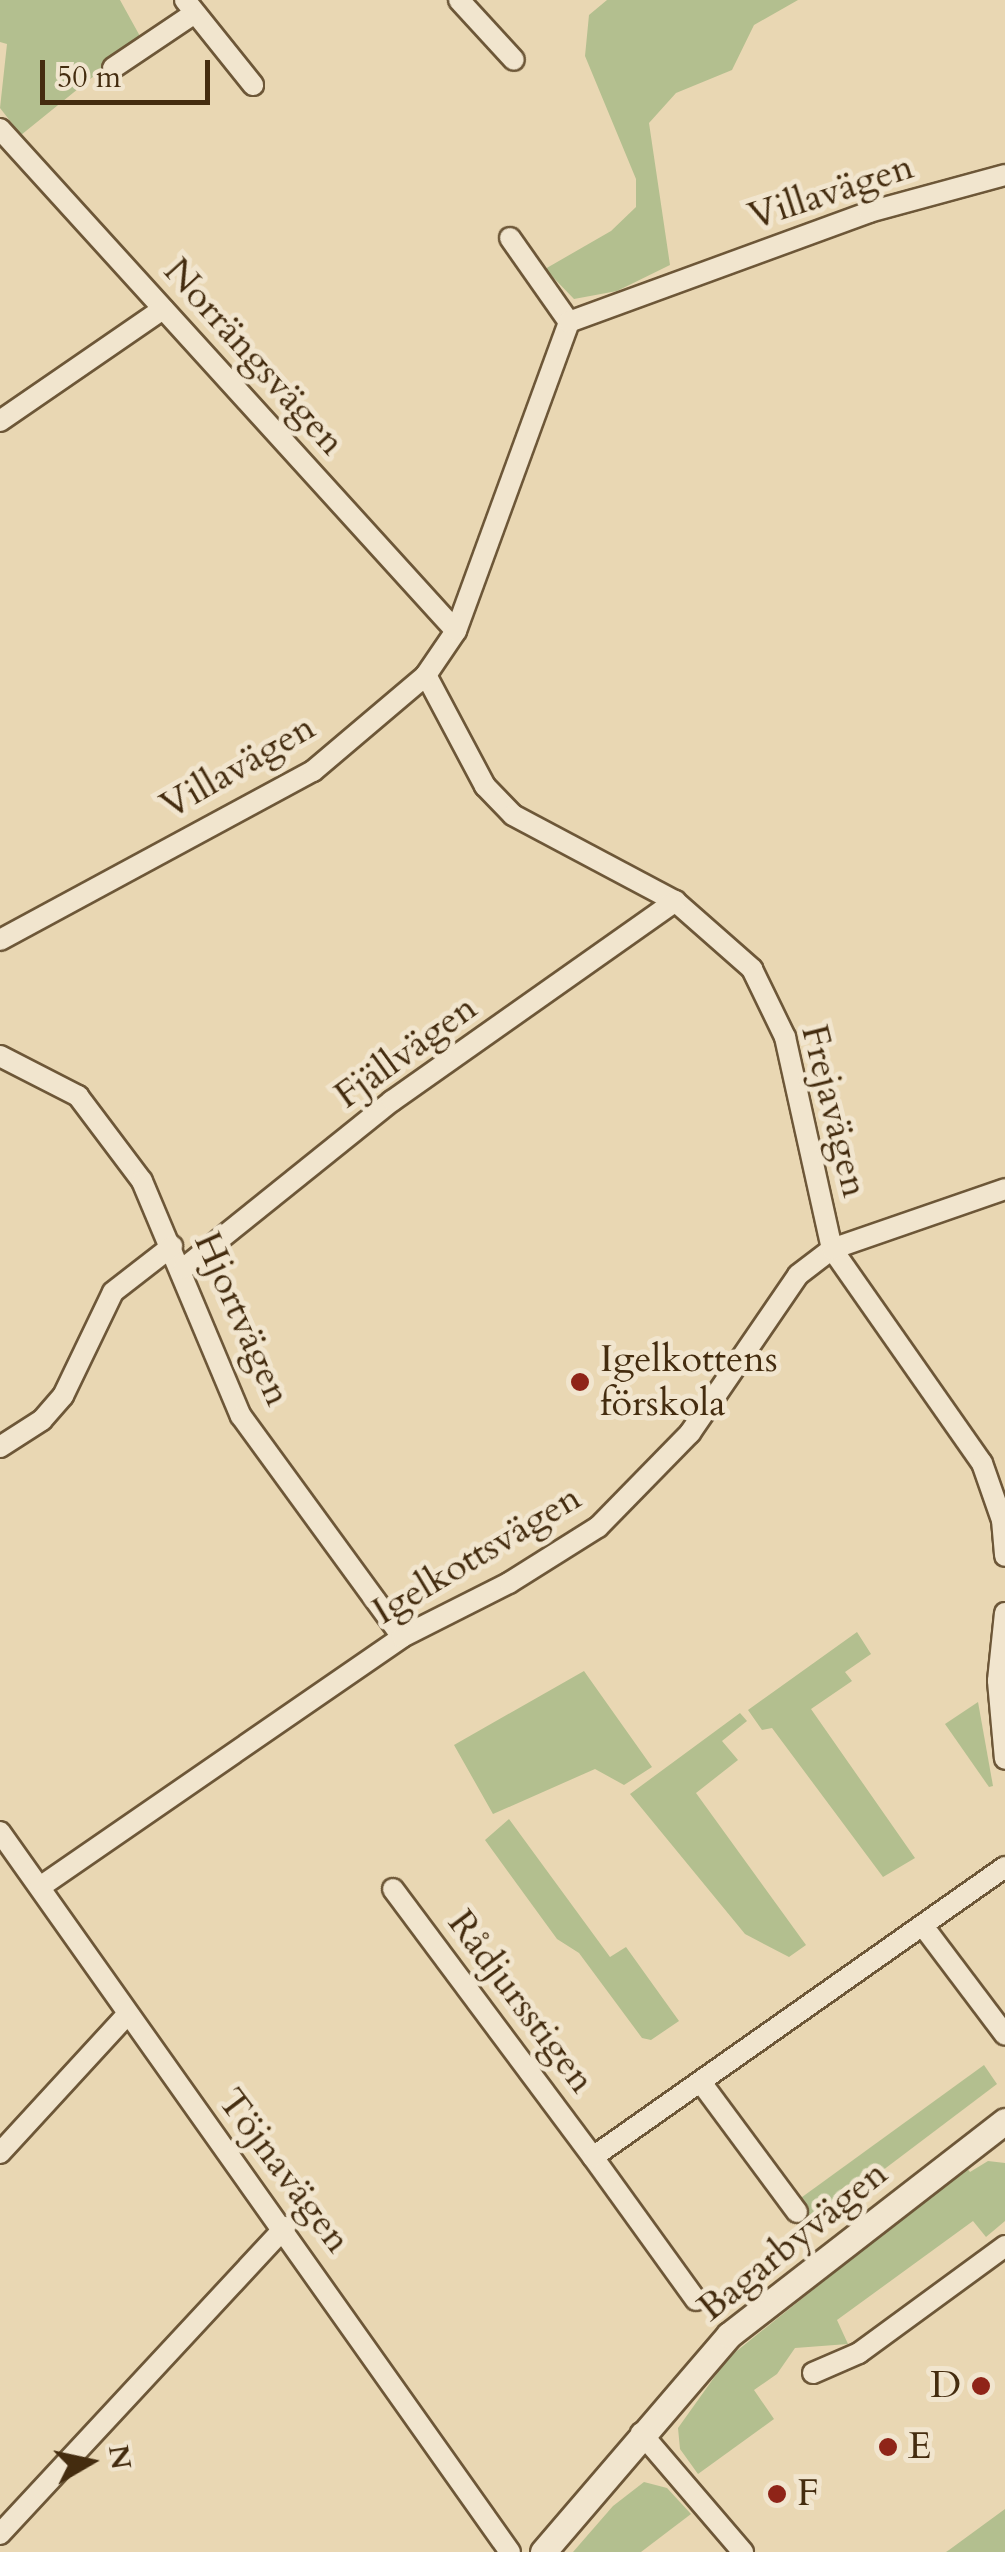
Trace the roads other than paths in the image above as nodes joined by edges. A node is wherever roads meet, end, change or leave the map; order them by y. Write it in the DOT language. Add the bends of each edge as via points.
graph roads {
  1 [pos="459,0"];
  2 [pos="188,8"];
  3 [pos="514,60"];
  4 [pos="113,68"];
  5 [pos="253,85"];
  6 [pos="0,129"];
  7 [pos="1005,175"];
  8 [pos="510,238"];
  9 [pos="163,309"];
  10 [pos="569,322"];
  11 [pos="0,421"];
  12 [pos="456,631"];
  13 [pos="426,675"];
  14 [pos="675,901"];
  15 [pos="0,940"];
  16 [pos="0,1056"];
  17 [pos="1005,1189"];
  18 [pos="172,1246"];
  19 [pos="832,1249"];
  20 [pos="184,1268"];
  21 [pos="0,1447"];
  22 [pos="1005,1556"];
  23 [pos="1005,1614"];
  24 [pos="402,1638"];
  25 [pos="1005,1759"];
  26 [pos="0,1832"];
  27 [pos="1005,1867"];
  28 [pos="40,1887"];
  29 [pos="393,1889"];
  30 [pos="923,1926"];
  31 [pos="125,2018"];
  32 [pos="1005,2035"];
  33 [pos="704,2085"];
  34 [pos="1005,2122"];
  35 [pos="0,2153"];
  36 [pos="593,2157"];
  37 [pos="797,2212"];
  38 [pos="285,2227"];
  39 [pos="1005,2246"];
  40 [pos="696,2300"];
  41 [pos="813,2373"];
  42 [pos="641,2433"];
  43 [pos="0,2534"];
  44 [pos="510,2552"];
  45 [pos="544,2552"];
  46 [pos="743,2552"];
  1 -- 3 [label="street"];
  2 -- 4 [label="street"];
  2 -- 5 [label="street"];
  6 -- 9 [label="street, Norrängsvägen"];
  7 -- 10 [label="street, Villavägen" via="869,212"];
  8 -- 10 [label="street"];
  9 -- 11 [label="street"];
  9 -- 12 [label="street, Norrängsvägen"];
  10 -- 12 [label="street, Villavägen"];
  12 -- 13 [label="street, Villavägen"];
  13 -- 14 [label="street, Frejavägen" via="485,786 514,815"];
  13 -- 15 [label="street, Villavägen" via="313,771"];
  14 -- 19 [label="street, Frejavägen" via="752,970 784,1037"];
  14 -- 20 [label="street, Fjällvägen" via="392,1101"];
  16 -- 18 [label="street, Hjortvägen" via="78,1096 142,1181"];
  17 -- 19 [label="street, Igelkottsvägen"];
  18 -- 20 [label="street, Hjortvägen"];
  18 -- 21 [label="street" via="114,1292 63,1396 42,1420"];
  19 -- 22 [label="street, Frejavägen" via="982,1463 1002,1520"];
  19 -- 24 [label="street, Igelkottsvägen" via="798,1276 690,1433 598,1526 509,1583"];
  20 -- 24 [label="street, Hjortvägen" via="241,1416"];
  23 -- 25 [label="street" via="998,1670"];
  24 -- 28 [label="street, Igelkottsvägen"];
  26 -- 28 [label="street, Töjnavägen"];
  27 -- 30 [label="street"];
  28 -- 31 [label="street, Töjnavägen"];
  29 -- 36 [label="street, Rådjursstigen"];
  30 -- 32 [label="street"];
  30 -- 33 [label="street"];
  31 -- 35 [label="street"];
  31 -- 38 [label="street, Töjnavägen"];
  33 -- 36 [label="street"];
  33 -- 37 [label="street"];
  34 -- 42 [label="street, Bagarbyvägen" via="729,2335"];
  36 -- 40 [label="street, Rådjursstigen"];
  38 -- 43 [label="street"];
  38 -- 44 [label="street, Töjnavägen"];
  39 -- 41 [label="street" via="860,2354"];
  42 -- 45 [label="street, Bagarbyvägen"];
  42 -- 46 [label="street"];
}
